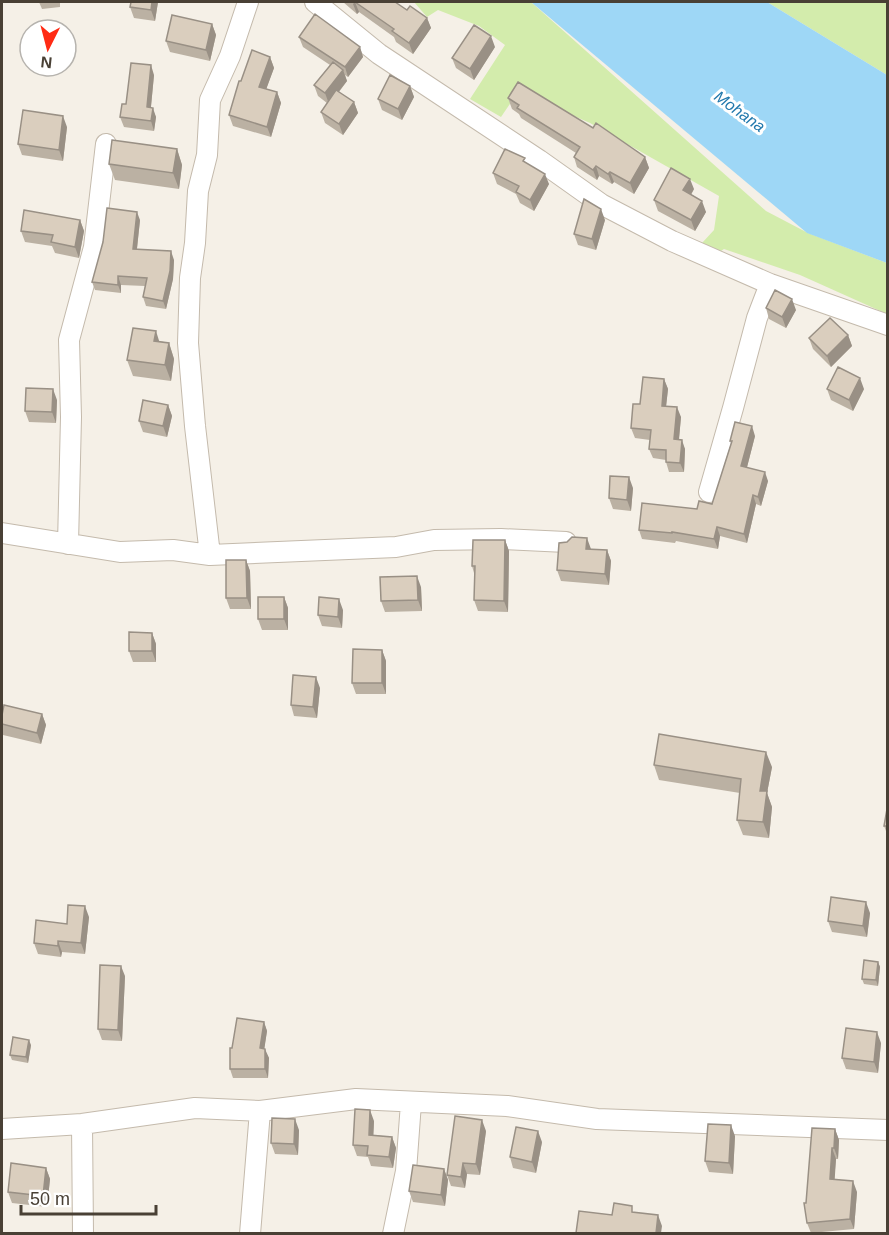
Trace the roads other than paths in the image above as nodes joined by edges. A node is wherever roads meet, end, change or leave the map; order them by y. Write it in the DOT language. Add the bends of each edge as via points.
graph roads {
  1 [pos="248,2"];
  2 [pos="315,2"];
  3 [pos="106,144"];
  4 [pos="770,284"];
  5 [pos="888,325"];
  6 [pos="709,492"];
  7 [pos="2,533"];
  8 [pos="566,542"];
  9 [pos="68,544"];
  10 [pos="210,555"];
  11 [pos="411,1103"];
  12 [pos="260,1111"];
  13 [pos="82,1124"];
  14 [pos="2,1129"];
  15 [pos="888,1130"];
  16 [pos="83,1233"];
  17 [pos="250,1233"];
  18 [pos="393,1233"];
  1 -- 10 [label="street" via="210,100 207,155 198,191 190,278 188,343"];
  2 -- 4 [label="street" via="379,54 601,204 672,241"];
  3 -- 9 [label="street" via="94,247 69,340"];
  4 -- 5 [label="street"];
  4 -- 6 [label="street"];
  7 -- 9 [label="street"];
  8 -- 10 [label="street" via="501,538 434,540 396,547"];
  9 -- 10 [label="street" via="120,552 173,550"];
  11 -- 12 [label="street" via="356,1099"];
  11 -- 15 [label="street" via="507,1106 597,1119"];
  11 -- 18 [label="street" via="406,1171"];
  12 -- 13 [label="street" via="195,1108"];
  12 -- 17 [label="street"];
  13 -- 14 [label="street"];
  13 -- 16 [label="street"];
}
